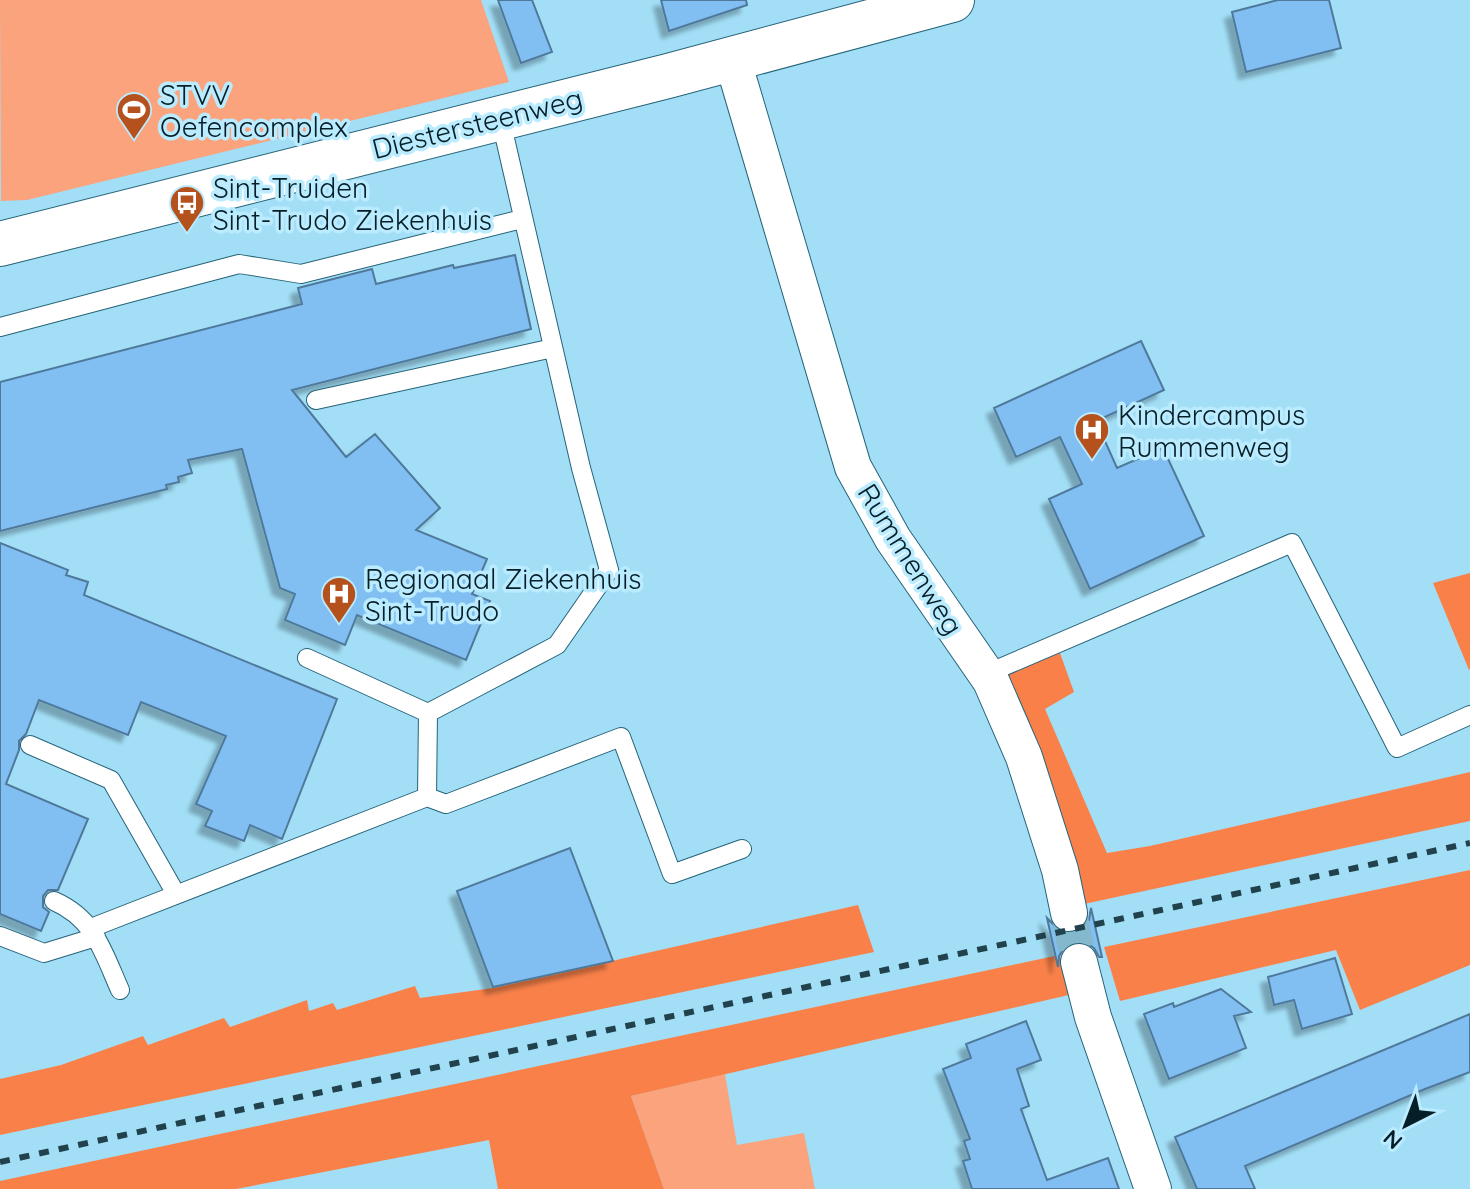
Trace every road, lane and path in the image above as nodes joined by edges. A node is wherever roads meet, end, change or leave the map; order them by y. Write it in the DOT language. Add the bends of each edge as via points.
graph roads {
  1 [pos="952,0"];
  2 [pos="732,58"];
  3 [pos="500,117"];
  4 [pos="522,219"];
  5 [pos="0,244"];
  6 [pos="0,327"];
  7 [pos="553,348"];
  8 [pos="316,400"];
  9 [pos="307,658"];
  10 [pos="986,674"];
  11 [pos="428,713"];
  12 [pos="1470,715"];
  13 [pos="30,745"];
  14 [pos="427,797"];
  15 [pos="742,849"];
  16 [pos="176,894"];
  17 [pos="54,901"];
  18 [pos="1069,913"];
  19 [pos="94,932"];
  20 [pos="0,936"];
  21 [pos="1079,962"];
  22 [pos="120,990"];
  23 [pos="1153,1189"];
  1 -- 2 [label="main road, Diestersteenweg"];
  2 -- 3 [label="main road, Diestersteenweg"];
  2 -- 10 [label="street, Rummenweg" via="853,467 893,539"];
  3 -- 4 [label="lane"];
  3 -- 5 [label="main road, Diestersteenweg"];
  4 -- 6 [label="lane" via="301,274 239,264"];
  4 -- 7 [label="lane"];
  7 -- 8 [label="lane"];
  7 -- 11 [label="lane" via="609,570 557,645"];
  9 -- 11 [label="lane"];
  10 -- 12 [label="lane" via="1292,543 1397,748"];
  10 -- 18 [label="street, Rummenweg" via="1024,757"];
  11 -- 14 [label="lane"];
  13 -- 16 [label="lane" via="111,780"];
  14 -- 15 [label="lane" via="446,804 621,737 672,874"];
  14 -- 16 [label="lane"];
  16 -- 19 [label="lane"];
  17 -- 19 [label="lane" via="81,916"];
  19 -- 20 [label="lane" via="44,953"];
  19 -- 22 [label="lane"];
  21 -- 23 [label="street"];
}
